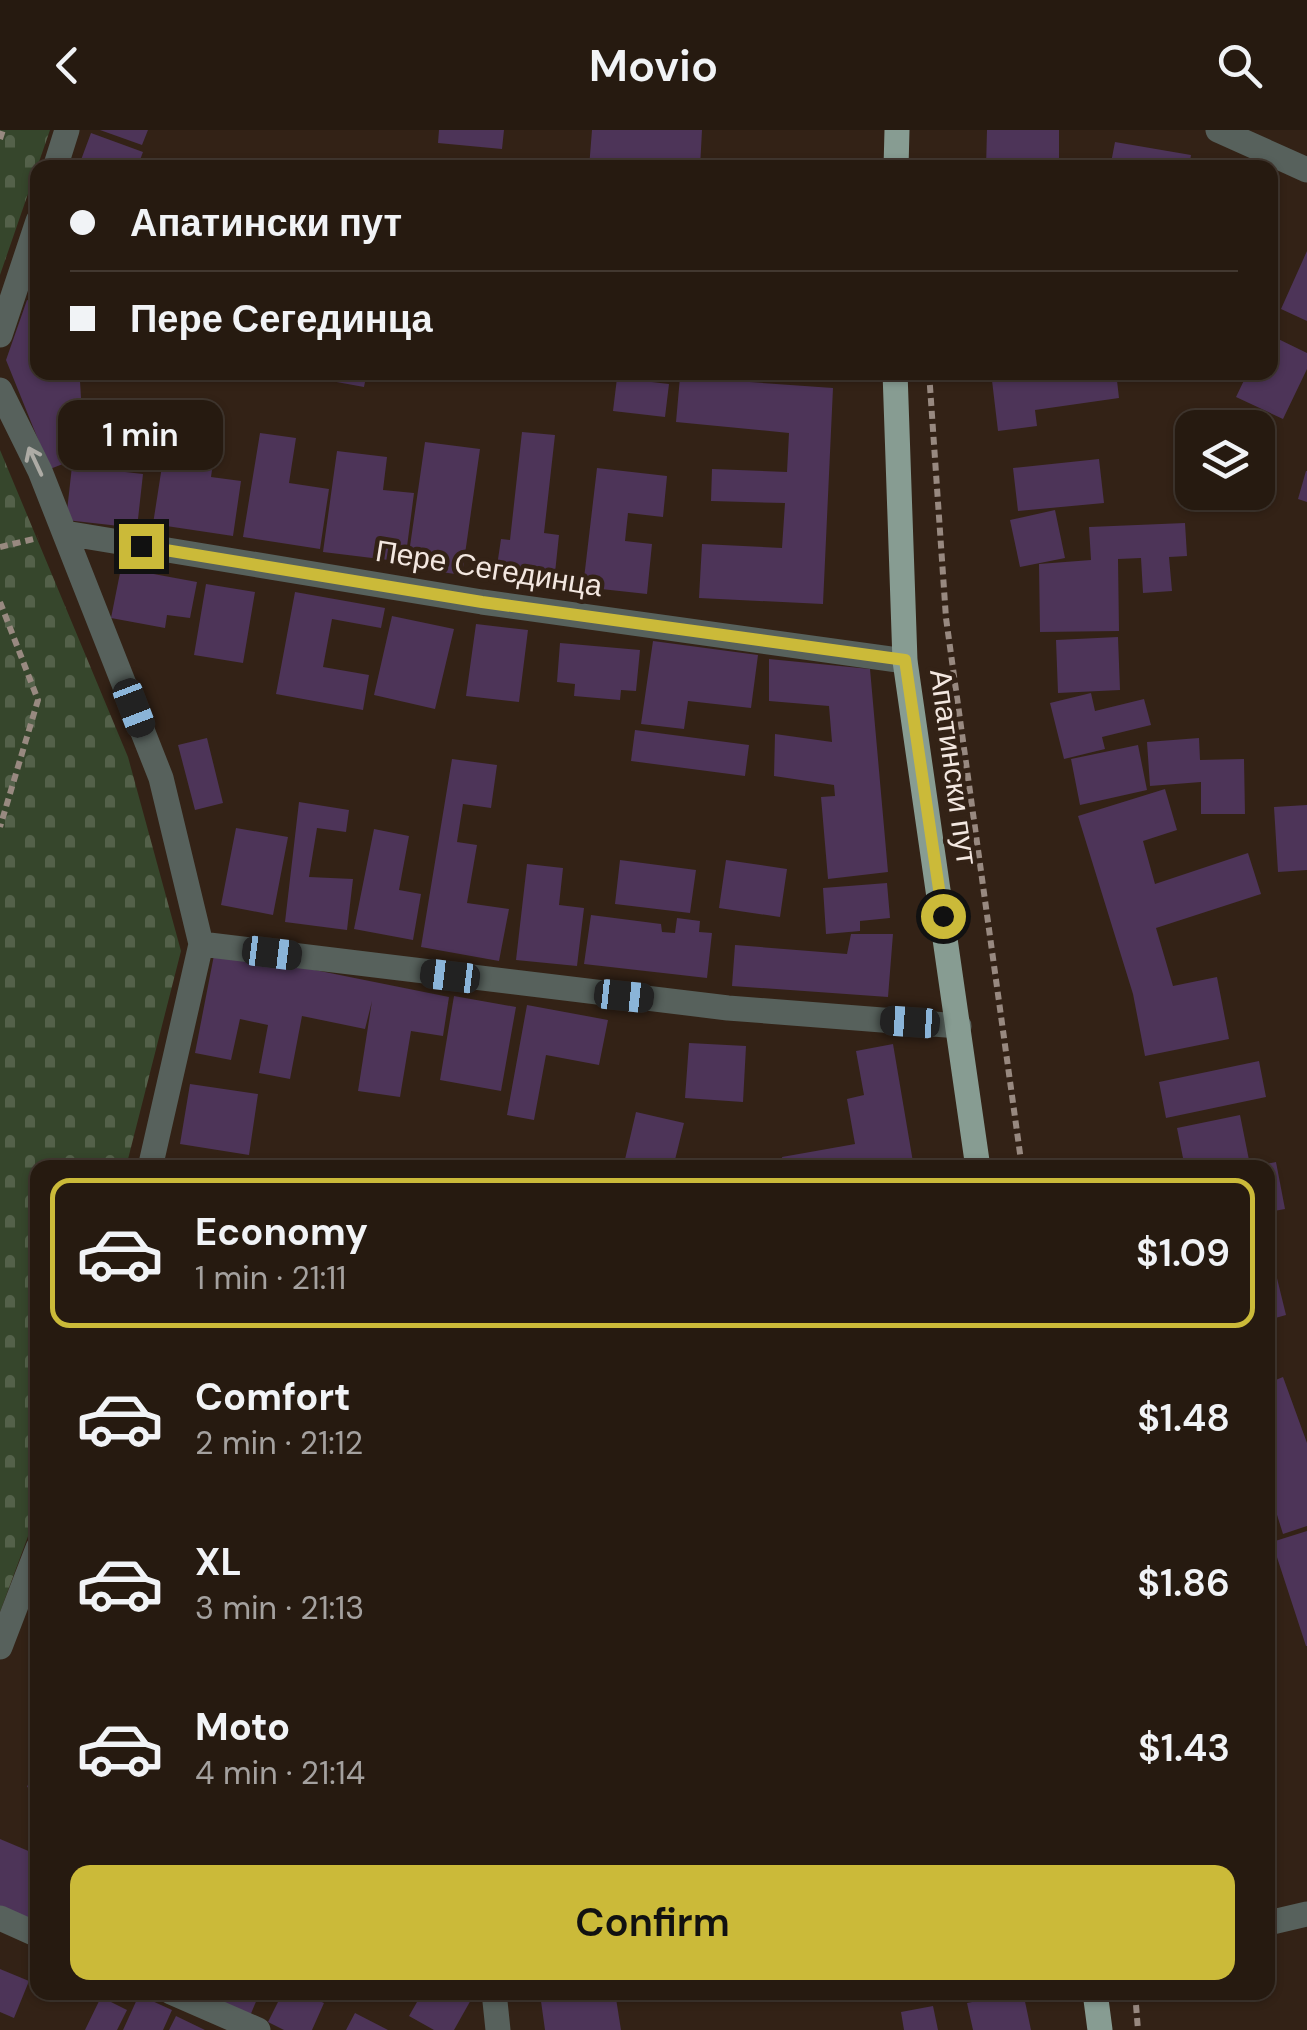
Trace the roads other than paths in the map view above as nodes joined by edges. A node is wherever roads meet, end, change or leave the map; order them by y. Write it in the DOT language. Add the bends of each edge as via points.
graph roads {
  1 [pos="68,130"];
  2 [pos="898,130"];
  3 [pos="1218,130"];
  4 [pos="58,160"];
  5 [pos="896,160"];
  6 [pos="1307,170"];
  7 [pos="30,245"];
  8 [pos="0,335"];
  9 [pos="895,380"];
  10 [pos="0,390"];
  11 [pos="65,533"];
  12 [pos="905,660"];
  13 [pos="201,944"];
  14 [pos="959,1026"];
  15 [pos="152,1160"];
  16 [pos="977,1160"];
  17 [pos="30,1569"];
  18 [pos="0,1647"];
  19 [pos="1307,1914"];
  20 [pos="0,1918"];
  21 [pos="1275,1921"];
  22 [pos="30,1931"];
  23 [pos="189,2000"];
  24 [pos="495,2000"];
  25 [pos="1096,2000"];
  26 [pos="258,2030"];
  27 [pos="498,2030"];
  28 [pos="1100,2030"];
  1 -- 4 [label="street"];
  2 -- 5 [label="main road"];
  3 -- 6 [label="street"];
  7 -- 8 [label="street"];
  9 -- 12 [label="main road, Апатински пут"];
  11 -- 10 [label="street, one-way"];
  11 -- 12 [label="street, Пере Сегединца" via="482,602"];
  11 -- 13 [label="street" via="161,778"];
  12 -- 14 [label="main road, Апатински пут"];
  13 -- 14 [label="street" via="710,1006"];
  13 -- 15 [label="street"];
  14 -- 16 [label="main road, Апатински пут"];
  17 -- 18 [label="street"];
  19 -- 21 [label="street"];
  20 -- 22 [label="street"];
  23 -- 26 [label="street"];
  24 -- 27 [label="street"];
  25 -- 28 [label="main road"];
}
